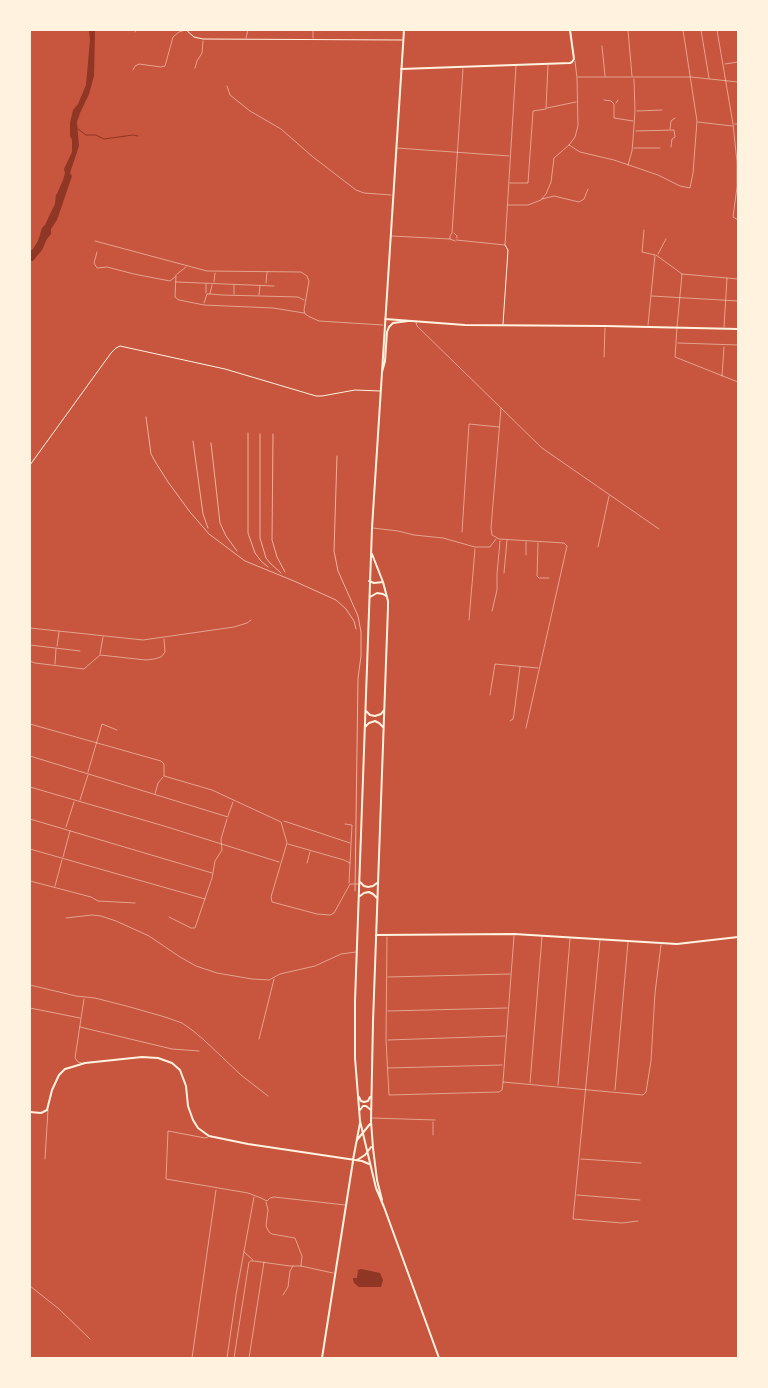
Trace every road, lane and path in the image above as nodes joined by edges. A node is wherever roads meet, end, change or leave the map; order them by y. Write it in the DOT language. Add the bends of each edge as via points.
graph roads {
  1 [pos="186,30"];
  2 [pos="248,30"];
  3 [pos="313,30"];
  4 [pos="404,30"];
  5 [pos="570,30"];
  6 [pos="628,30"];
  7 [pos="683,30"];
  8 [pos="701,30"];
  9 [pos="717,30"];
  10 [pos="203,39"];
  11 [pos="246,39"];
  12 [pos="313,39"];
  13 [pos="403,40"];
  14 [pos="602,46"];
  15 [pos="574,59"];
  16 [pos="738,62"];
  17 [pos="548,64"];
  18 [pos="723,64"];
  19 [pos="516,65"];
  20 [pos="463,67"];
  21 [pos="195,68"];
  22 [pos="402,69"];
  23 [pos="133,70"];
  24 [pos="605,77"];
  25 [pos="632,77"];
  26 [pos="691,77"];
  27 [pos="577,78"];
  28 [pos="634,78"];
  29 [pos="709,78"];
  30 [pos="726,80"];
  31 [pos="738,82"];
  32 [pos="227,86"];
  33 [pos="604,100"];
  34 [pos="618,100"];
  35 [pos="577,102"];
  36 [pos="614,104"];
  37 [pos="546,109"];
  38 [pos="662,110"];
  39 [pos="635,111"];
  40 [pos="674,118"];
  41 [pos="635,121"];
  42 [pos="697,122"];
  43 [pos="738,124"];
  44 [pos="733,125"];
  45 [pos="670,130"];
  46 [pos="634,131"];
  47 [pos="569,145"];
  48 [pos="671,147"];
  49 [pos="396,148"];
  50 [pos="633,148"];
  51 [pos="660,148"];
  52 [pos="457,152"];
  53 [pos="510,156"];
  54 [pos="628,165"];
  55 [pos="509,182"];
  56 [pos="588,189"];
  57 [pos="393,196"];
  58 [pos="541,200"];
  59 [pos="508,206"];
  60 [pos="734,206"];
  61 [pos="738,206"];
  62 [pos="738,220"];
  63 [pos="644,230"];
  64 [pos="452,233"];
  65 [pos="390,236"];
  66 [pos="450,239"];
  67 [pos="666,239"];
  68 [pos="456,240"];
  69 [pos="95,241"];
  70 [pos="506,244"];
  71 [pos="97,252"];
  72 [pos="656,255"];
  73 [pos="187,266"];
  74 [pos="215,271"];
  75 [pos="268,271"];
  76 [pos="682,274"];
  77 [pos="176,275"];
  78 [pos="727,278"];
  79 [pos="738,279"];
  80 [pos="176,282"];
  81 [pos="206,283"];
  82 [pos="213,284"];
  83 [pos="234,284"];
  84 [pos="260,285"];
  85 [pos="266,285"];
  86 [pos="274,286"];
  87 [pos="207,294"];
  88 [pos="210,294"];
  89 [pos="234,296"];
  90 [pos="259,296"];
  91 [pos="650,296"];
  92 [pos="680,298"];
  93 [pos="306,300"];
  94 [pos="726,300"];
  95 [pos="738,301"];
  96 [pos="204,305"];
  97 [pos="305,314"];
  98 [pos="385,319"];
  99 [pos="408,321"];
  100 [pos="416,322"];
  101 [pos="385,325"];
  102 [pos="503,325"];
  103 [pos="605,326"];
  104 [pos="648,327"];
  105 [pos="677,327"];
  106 [pos="724,329"];
  107 [pos="738,329"];
  108 [pos="676,343"];
  109 [pos="724,345"];
  110 [pos="738,346"];
  111 [pos="604,357"];
  112 [pos="382,374"];
  113 [pos="722,376"];
  114 [pos="738,382"];
  115 [pos="380,391"];
  116 [pos="501,408"];
  117 [pos="499,427"];
  118 [pos="30,465"];
  119 [pos="609,494"];
  120 [pos="372,528"];
  121 [pos="659,529"];
  122 [pos="462,532"];
  123 [pos="496,539"];
  124 [pos="500,539"];
  125 [pos="507,540"];
  126 [pos="526,541"];
  127 [pos="538,542"];
  128 [pos="475,547"];
  129 [pos="598,547"];
  130 [pos="371,552"];
  131 [pos="526,555"];
  132 [pos="504,573"];
  133 [pos="549,578"];
  134 [pos="370,581"];
  135 [pos="383,582"];
  136 [pos="369,600"];
  137 [pos="388,600"];
  138 [pos="492,611"];
  139 [pos="251,620"];
  140 [pos="469,620"];
  141 [pos="30,628"];
  142 [pos="59,630"];
  143 [pos="103,636"];
  144 [pos="164,638"];
  145 [pos="30,645"];
  146 [pos="57,648"];
  147 [pos="80,651"];
  148 [pos="100,656"];
  149 [pos="30,661"];
  150 [pos="54,665"];
  151 [pos="520,666"];
  152 [pos="540,668"];
  153 [pos="490,695"];
  154 [pos="366,708"];
  155 [pos="384,709"];
  156 [pos="510,721"];
  157 [pos="30,724"];
  158 [pos="365,728"];
  159 [pos="526,728"];
  160 [pos="384,729"];
  161 [pos="117,730"];
  162 [pos="97,743"];
  163 [pos="30,756"];
  164 [pos="88,774"];
  165 [pos="164,776"];
  166 [pos="30,787"];
  167 [pos="155,794"];
  168 [pos="75,800"];
  169 [pos="234,801"];
  170 [pos="80,802"];
  171 [pos="228,817"];
  172 [pos="30,819"];
  173 [pos="284,821"];
  174 [pos="345,824"];
  175 [pos="65,829"];
  176 [pos="70,830"];
  177 [pos="287,843"];
  178 [pos="350,843"];
  179 [pos="222,844"];
  180 [pos="30,849"];
  181 [pos="310,850"];
  182 [pos="62,858"];
  183 [pos="281,863"];
  184 [pos="307,863"];
  185 [pos="350,863"];
  186 [pos="212,873"];
  187 [pos="359,880"];
  188 [pos="378,880"];
  189 [pos="30,881"];
  190 [pos="350,884"];
  191 [pos="359,884"];
  192 [pos="55,887"];
  193 [pos="205,899"];
  194 [pos="359,899"];
  195 [pos="377,900"];
  196 [pos="135,903"];
  197 [pos="169,917"];
  198 [pos="66,918"];
  199 [pos="514,934"];
  200 [pos="376,935"];
  201 [pos="387,935"];
  202 [pos="542,935"];
  203 [pos="570,937"];
  204 [pos="738,937"];
  205 [pos="600,939"];
  206 [pos="628,941"];
  207 [pos="662,944"];
  208 [pos="358,952"];
  209 [pos="512,974"];
  210 [pos="274,977"];
  211 [pos="386,977"];
  212 [pos="30,985"];
  213 [pos="84,997"];
  214 [pos="30,1008"];
  215 [pos="509,1008"];
  216 [pos="386,1011"];
  217 [pos="82,1018"];
  218 [pos="80,1027"];
  219 [pos="507,1036"];
  220 [pos="259,1039"];
  221 [pos="386,1040"];
  222 [pos="199,1051"];
  223 [pos="83,1063"];
  224 [pos="504,1065"];
  225 [pos="387,1068"];
  226 [pos="503,1082"];
  227 [pos="530,1084"];
  228 [pos="558,1087"];
  229 [pos="585,1089"];
  230 [pos="615,1092"];
  231 [pos="358,1095"];
  232 [pos="372,1095"];
  233 [pos="268,1096"];
  234 [pos="48,1108"];
  235 [pos="371,1110"];
  236 [pos="360,1111"];
  237 [pos="30,1112"];
  238 [pos="371,1118"];
  239 [pos="360,1121"];
  240 [pos="371,1122"];
  241 [pos="363,1133"];
  242 [pos="432,1135"];
  243 [pos="209,1136"];
  244 [pos="357,1140"];
  245 [pos="372,1144"];
  246 [pos="367,1153"];
  247 [pos="45,1159"];
  248 [pos="579,1159"];
  249 [pos="353,1160"];
  250 [pos="641,1163"];
  251 [pos="370,1166"];
  252 [pos="217,1188"];
  253 [pos="576,1195"];
  254 [pos="254,1196"];
  255 [pos="640,1200"];
  256 [pos="266,1201"];
  257 [pos="346,1205"];
  258 [pos="384,1207"];
  259 [pos="638,1221"];
  260 [pos="243,1252"];
  261 [pos="254,1261"];
  262 [pos="242,1262"];
  263 [pos="249,1262"];
  264 [pos="264,1262"];
  265 [pos="293,1266"];
  266 [pos="301,1266"];
  267 [pos="335,1273"];
  268 [pos="30,1286"];
  269 [pos="283,1295"];
  270 [pos="90,1340"];
  271 [pos="192,1358"];
  272 [pos="227,1358"];
  273 [pos="234,1358"];
  274 [pos="249,1358"];
  275 [pos="322,1358"];
  276 [pos="439,1358"];
  1 -- 10 [label="street"];
  1 -- 23 [label="street" via="173,38 165,66 139,64"];
  2 -- 11 [label="street"];
  3 -- 12 [label="street"];
  4 -- 13 [label="main road"];
  5 -- 15 [label="main road"];
  6 -- 25 [label="street"];
  7 -- 26 [label="street"];
  8 -- 29 [label="street"];
  9 -- 18 [label="street"];
  10 -- 11 [label="street"];
  10 -- 21 [label="street" via="202,53"];
  11 -- 12 [label="street"];
  12 -- 13 [label="street"];
  13 -- 22 [label="main road"];
  14 -- 24 [label="street"];
  15 -- 17 [label="main road" via="570,63"];
  15 -- 27 [label="street"];
  16 -- 18 [label="street"];
  17 -- 19 [label="main road"];
  17 -- 37 [label="street"];
  18 -- 30 [label="street"];
  19 -- 20 [label="main road"];
  19 -- 53 [label="street"];
  20 -- 22 [label="main road"];
  20 -- 52 [label="street"];
  22 -- 49 [label="main road"];
  24 -- 25 [label="street"];
  24 -- 27 [label="street"];
  25 -- 28 [label="street"];
  26 -- 28 [label="street"];
  26 -- 29 [label="street"];
  26 -- 42 [label="street"];
  27 -- 35 [label="street"];
  28 -- 39 [label="street"];
  29 -- 30 [label="street"];
  30 -- 31 [label="street"];
  30 -- 44 [label="street"];
  32 -- 57 [label="street" via="230,95 281,129 356,190"];
  33 -- 36 [label="street"];
  34 -- 36 [label="street"];
  35 -- 37 [label="street"];
  35 -- 47 [label="street" via="578,130"];
  36 -- 41 [label="street" via="614,118"];
  37 -- 55 [label="street" via="533,111 528,183"];
  38 -- 39 [label="street"];
  39 -- 41 [label="street"];
  40 -- 45 [label="street"];
  41 -- 46 [label="street"];
  42 -- 44 [label="street"];
  42 -- 54 [label="street" via="690,188"];
  43 -- 44 [label="street"];
  44 -- 60 [label="street" via="737,162"];
  45 -- 46 [label="street"];
  45 -- 48 [label="street" via="675,131"];
  46 -- 50 [label="street"];
  47 -- 54 [label="street" via="588,155"];
  47 -- 58 [label="street" via="555,156 551,182"];
  49 -- 52 [label="street"];
  49 -- 57 [label="main road"];
  50 -- 51 [label="street"];
  50 -- 54 [label="street"];
  52 -- 53 [label="street"];
  52 -- 64 [label="street"];
  53 -- 55 [label="street"];
  55 -- 59 [label="street"];
  56 -- 58 [label="street" via="579,202 554,196"];
  57 -- 65 [label="main road"];
  58 -- 59 [label="street" via="531,205"];
  59 -- 70 [label="street"];
  60 -- 61 [label="street"];
  60 -- 62 [label="street" via="732,217"];
  63 -- 72 [label="street" via="642,253"];
  64 -- 66 [label="street"];
  64 -- 68 [label="street" via="456,234"];
  65 -- 66 [label="street"];
  65 -- 98 [label="main road"];
  66 -- 68 [label="street"];
  67 -- 72 [label="street"];
  68 -- 70 [label="street"];
  69 -- 73 [label="street"];
  70 -- 102 [label="street"];
  71 -- 77 [label="street" via="94,263 97,268 107,267 170,281"];
  72 -- 76 [label="street"];
  72 -- 91 [label="street"];
  73 -- 74 [label="street"];
  73 -- 77 [label="street"];
  74 -- 75 [label="street"];
  74 -- 82 [label="street"];
  75 -- 85 [label="street"];
  75 -- 93 [label="street" via="305,274 309,280"];
  76 -- 78 [label="street"];
  76 -- 92 [label="street"];
  77 -- 80 [label="street"];
  78 -- 79 [label="street"];
  78 -- 94 [label="street"];
  80 -- 81 [label="street"];
  80 -- 96 [label="street" via="176,299"];
  81 -- 82 [label="street"];
  81 -- 87 [label="street"];
  82 -- 83 [label="street"];
  82 -- 88 [label="street"];
  83 -- 84 [label="street"];
  83 -- 89 [label="street"];
  84 -- 85 [label="street"];
  84 -- 90 [label="street"];
  85 -- 86 [label="street"];
  87 -- 88 [label="street"];
  87 -- 96 [label="street"];
  88 -- 89 [label="street"];
  89 -- 90 [label="street"];
  90 -- 93 [label="street"];
  91 -- 92 [label="street"];
  91 -- 104 [label="street"];
  92 -- 94 [label="street"];
  92 -- 105 [label="street"];
  93 -- 97 [label="street"];
  94 -- 95 [label="street"];
  94 -- 106 [label="street"];
  96 -- 97 [label="street" via="273,308"];
  97 -- 101 [label="street" via="319,321"];
  98 -- 99 [label="main road"];
  98 -- 101 [label="main road"];
  99 -- 100 [label="main road"];
  99 -- 112 [label="main road" via="389,326"];
  100 -- 102 [label="main road"];
  100 -- 116 [label="street"];
  101 -- 112 [label="main road"];
  102 -- 103 [label="main road"];
  103 -- 104 [label="main road"];
  103 -- 111 [label="street"];
  104 -- 105 [label="main road"];
  105 -- 106 [label="main road"];
  105 -- 108 [label="street"];
  106 -- 107 [label="main road"];
  108 -- 109 [label="street"];
  108 -- 113 [label="street" via="675,357"];
  109 -- 110 [label="street"];
  109 -- 113 [label="street"];
  112 -- 115 [label="main road"];
  113 -- 114 [label="street"];
  115 -- 118 [label="street" via="355,390 316,396 234,371 120,346"];
  115 -- 120 [label="main road"];
  116 -- 117 [label="street"];
  116 -- 119 [label="street" via="542,448"];
  117 -- 122 [label="street" via="469,424"];
  117 -- 123 [label="street" via="491,528"];
  119 -- 121 [label="street"];
  119 -- 129 [label="street"];
  120 -- 128 [label="street" via="443,538"];
  120 -- 130 [label="main road"];
  123 -- 124 [label="street"];
  123 -- 128 [label="street" via="490,547"];
  124 -- 125 [label="street"];
  124 -- 138 [label="street" via="498,590"];
  125 -- 126 [label="street"];
  125 -- 132 [label="street"];
  126 -- 127 [label="street"];
  126 -- 131 [label="street"];
  127 -- 133 [label="street" via="537,576"];
  127 -- 152 [label="street" via="564,543 567,546"];
  128 -- 140 [label="street"];
  130 -- 134 [label="main road"];
  130 -- 135 [label="main road"];
  134 -- 135 [label="main road"];
  134 -- 136 [label="main road"];
  135 -- 137 [label="main road"];
  136 -- 137 [label="main road" via="377,593"];
  136 -- 154 [label="main road"];
  137 -- 155 [label="main road"];
  139 -- 144 [label="street" via="234,627"];
  141 -- 142 [label="street"];
  142 -- 143 [label="street"];
  142 -- 146 [label="street"];
  143 -- 144 [label="street" via="143,640"];
  143 -- 148 [label="street"];
  144 -- 148 [label="street" via="165,652 161,657 146,660"];
  145 -- 146 [label="street"];
  146 -- 147 [label="street"];
  146 -- 150 [label="street"];
  148 -- 150 [label="street" via="84,669"];
  149 -- 150 [label="street"];
  151 -- 152 [label="street"];
  151 -- 153 [label="street" via="495,664"];
  151 -- 156 [label="street" via="514,714"];
  152 -- 159 [label="street"];
  154 -- 155 [label="main road" via="375,716"];
  154 -- 158 [label="main road"];
  155 -- 160 [label="main road"];
  157 -- 162 [label="street"];
  158 -- 160 [label="main road" via="375,721"];
  158 -- 187 [label="main road"];
  160 -- 188 [label="main road"];
  161 -- 162 [label="street" via="102,724"];
  162 -- 164 [label="street"];
  162 -- 165 [label="street" via="161,761"];
  163 -- 164 [label="street"];
  164 -- 167 [label="street"];
  164 -- 170 [label="street"];
  165 -- 167 [label="street"];
  165 -- 169 [label="street" via="212,790"];
  166 -- 168 [label="street"];
  167 -- 171 [label="street"];
  168 -- 170 [label="street"];
  168 -- 175 [label="street"];
  169 -- 171 [label="street"];
  169 -- 177 [label="street" via="281,822"];
  170 -- 179 [label="street"];
  171 -- 179 [label="street"];
  172 -- 175 [label="street"];
  173 -- 178 [label="street"];
  174 -- 178 [label="street" via="352,825"];
  175 -- 176 [label="street"];
  176 -- 182 [label="street"];
  176 -- 186 [label="street"];
  177 -- 181 [label="street"];
  177 -- 183 [label="street"];
  178 -- 185 [label="street"];
  179 -- 183 [label="street"];
  179 -- 186 [label="street"];
  180 -- 182 [label="street"];
  181 -- 184 [label="street"];
  181 -- 185 [label="street"];
  182 -- 192 [label="street"];
  182 -- 193 [label="street"];
  183 -- 190 [label="street" via="272,902 330,915"];
  185 -- 190 [label="street"];
  186 -- 193 [label="street"];
  187 -- 188 [label="main road" via="368,887"];
  187 -- 191 [label="main road"];
  188 -- 195 [label="main road"];
  189 -- 192 [label="street"];
  190 -- 191 [label="street"];
  191 -- 194 [label="main road"];
  192 -- 196 [label="street" via="98,901"];
  193 -- 197 [label="street" via="196,928"];
  194 -- 195 [label="main road" via="369,892"];
  194 -- 208 [label="main road"];
  195 -- 200 [label="main road"];
  198 -- 210 [label="street" via="92,915 116,921 149,936 196,966 217,974 264,980"];
  199 -- 201 [label="main road"];
  199 -- 202 [label="main road"];
  199 -- 209 [label="street"];
  200 -- 201 [label="main road"];
  200 -- 232 [label="main road"];
  201 -- 211 [label="street"];
  202 -- 203 [label="main road"];
  202 -- 227 [label="street"];
  203 -- 205 [label="main road"];
  203 -- 228 [label="street"];
  204 -- 207 [label="main road"];
  205 -- 206 [label="main road"];
  205 -- 229 [label="street"];
  206 -- 207 [label="main road"];
  206 -- 230 [label="street"];
  207 -- 230 [label="street" via="654,993 646,1094"];
  208 -- 210 [label="street" via="341,954 315,966"];
  208 -- 231 [label="main road" via="355,1031"];
  209 -- 211 [label="street"];
  209 -- 215 [label="street"];
  210 -- 220 [label="street"];
  211 -- 216 [label="street"];
  212 -- 213 [label="street"];
  213 -- 217 [label="street"];
  213 -- 233 [label="street" via="130,1007 182,1024"];
  214 -- 217 [label="street"];
  215 -- 216 [label="street"];
  215 -- 219 [label="street"];
  216 -- 221 [label="street"];
  217 -- 218 [label="street"];
  218 -- 222 [label="street" via="172,1049"];
  218 -- 223 [label="street" via="76,1058"];
  219 -- 221 [label="street"];
  219 -- 224 [label="street"];
  221 -- 225 [label="street"];
  223 -- 234 [label="main road" via="58,1075"];
  223 -- 243 [label="main road" via="142,1057 172,1063 184,1080 195,1124"];
  224 -- 225 [label="street"];
  224 -- 226 [label="street"];
  225 -- 226 [label="street" via="389,1095 499,1092"];
  226 -- 227 [label="street"];
  227 -- 228 [label="street"];
  228 -- 229 [label="street"];
  229 -- 230 [label="street"];
  229 -- 248 [label="street"];
  231 -- 232 [label="main road" via="364,1102"];
  231 -- 236 [label="main road"];
  232 -- 235 [label="main road"];
  234 -- 237 [label="main road" via="43,1113"];
  234 -- 247 [label="street"];
  235 -- 236 [label="main road" via="364,1106"];
  235 -- 238 [label="main road"];
  236 -- 239 [label="main road"];
  238 -- 240 [label="main road"];
  238 -- 242 [label="street" via="434,1120"];
  239 -- 241 [label="main road"];
  239 -- 244 [label="main road"];
  240 -- 241 [label="main road"];
  240 -- 245 [label="main road"];
  241 -- 244 [label="main road"];
  241 -- 246 [label="main road"];
  243 -- 249 [label="main road"];
  243 -- 252 [label="street" via="168,1131 166,1178"];
  244 -- 249 [label="main road"];
  245 -- 246 [label="main road"];
  245 -- 258 [label="main road"];
  246 -- 249 [label="main road"];
  246 -- 251 [label="main road"];
  248 -- 250 [label="street"];
  248 -- 253 [label="street"];
  249 -- 251 [label="main road"];
  249 -- 257 [label="main road"];
  251 -- 258 [label="main road"];
  252 -- 254 [label="street"];
  252 -- 271 [label="street"];
  253 -- 255 [label="street"];
  253 -- 259 [label="street" via="573,1219"];
  254 -- 256 [label="street"];
  254 -- 260 [label="street"];
  256 -- 257 [label="street" via="274,1197"];
  256 -- 266 [label="street" via="269,1232 295,1238 302,1256"];
  257 -- 267 [label="main road"];
  258 -- 276 [label="main road"];
  260 -- 261 [label="street"];
  260 -- 262 [label="street"];
  261 -- 263 [label="street"];
  261 -- 264 [label="street"];
  262 -- 263 [label="street"];
  262 -- 272 [label="street"];
  263 -- 273 [label="street"];
  264 -- 265 [label="street"];
  264 -- 274 [label="street"];
  265 -- 266 [label="street"];
  265 -- 269 [label="street"];
  266 -- 267 [label="street"];
  267 -- 275 [label="main road"];
  268 -- 270 [label="street"];
}
